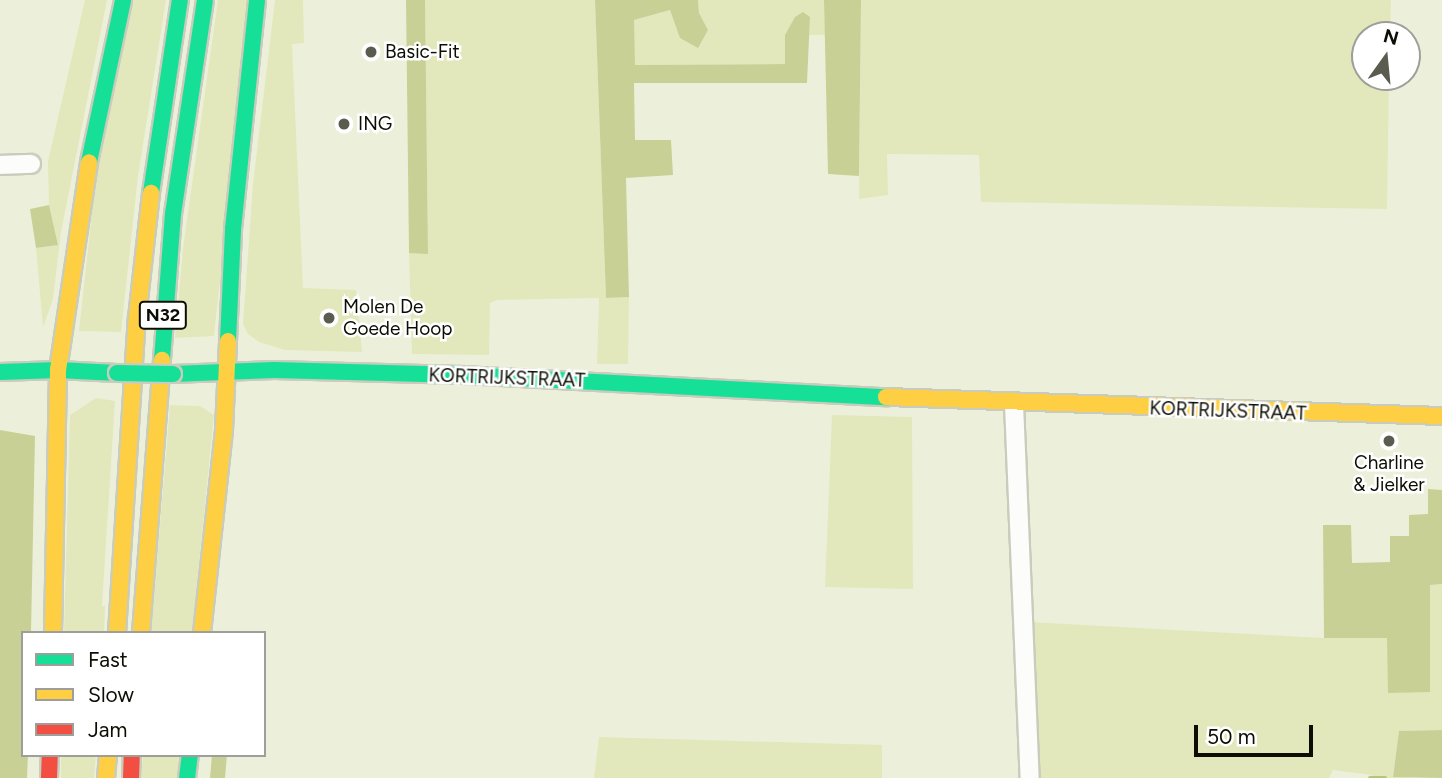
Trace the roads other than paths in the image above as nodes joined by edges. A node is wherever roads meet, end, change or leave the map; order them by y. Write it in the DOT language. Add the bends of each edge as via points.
graph roads {
  1 [pos="123,0"];
  2 [pos="180,0"];
  3 [pos="205,0"];
  4 [pos="257,0"];
  5 [pos="31,164"];
  6 [pos="0,165"];
  7 [pos="58,370"];
  8 [pos="0,372"];
  9 [pos="227,373"];
  10 [pos="1014,404"];
  11 [pos="1442,416"];
  12 [pos="53,631"];
  13 [pos="117,631"];
  14 [pos="141,631"];
  15 [pos="202,631"];
  16 [pos="50,757"];
  17 [pos="108,757"];
  18 [pos="132,757"];
  19 [pos="190,757"];
  20 [pos="50,778"];
  21 [pos="106,778"];
  22 [pos="131,778"];
  23 [pos="187,778"];
  24 [pos="1030,778"];
  1 -- 7 [label="main road" via="82,194"];
  2 -- 13 [label="main road, N32" via="137,318"];
  3 -- 14 [label="main road, N32" via="171,239"];
  4 -- 9 [label="main road" via="233,229"];
  5 -- 6 [label="street"];
  7 -- 8 [label="main road, KORTRIJKSTRAAT"];
  7 -- 9 [label="main road, KORTRIJKSTRAAT, bridge"];
  7 -- 12 [label="main road"];
  9 -- 10 [label="main road, KORTRIJKSTRAAT" via="461,375"];
  9 -- 15 [label="main road"];
  10 -- 11 [label="main road, KORTRIJKSTRAAT"];
  10 -- 24 [label="street"];
  16 -- 20 [label="main road"];
  17 -- 21 [label="main road"];
  18 -- 22 [label="main road"];
  19 -- 23 [label="main road"];
}
